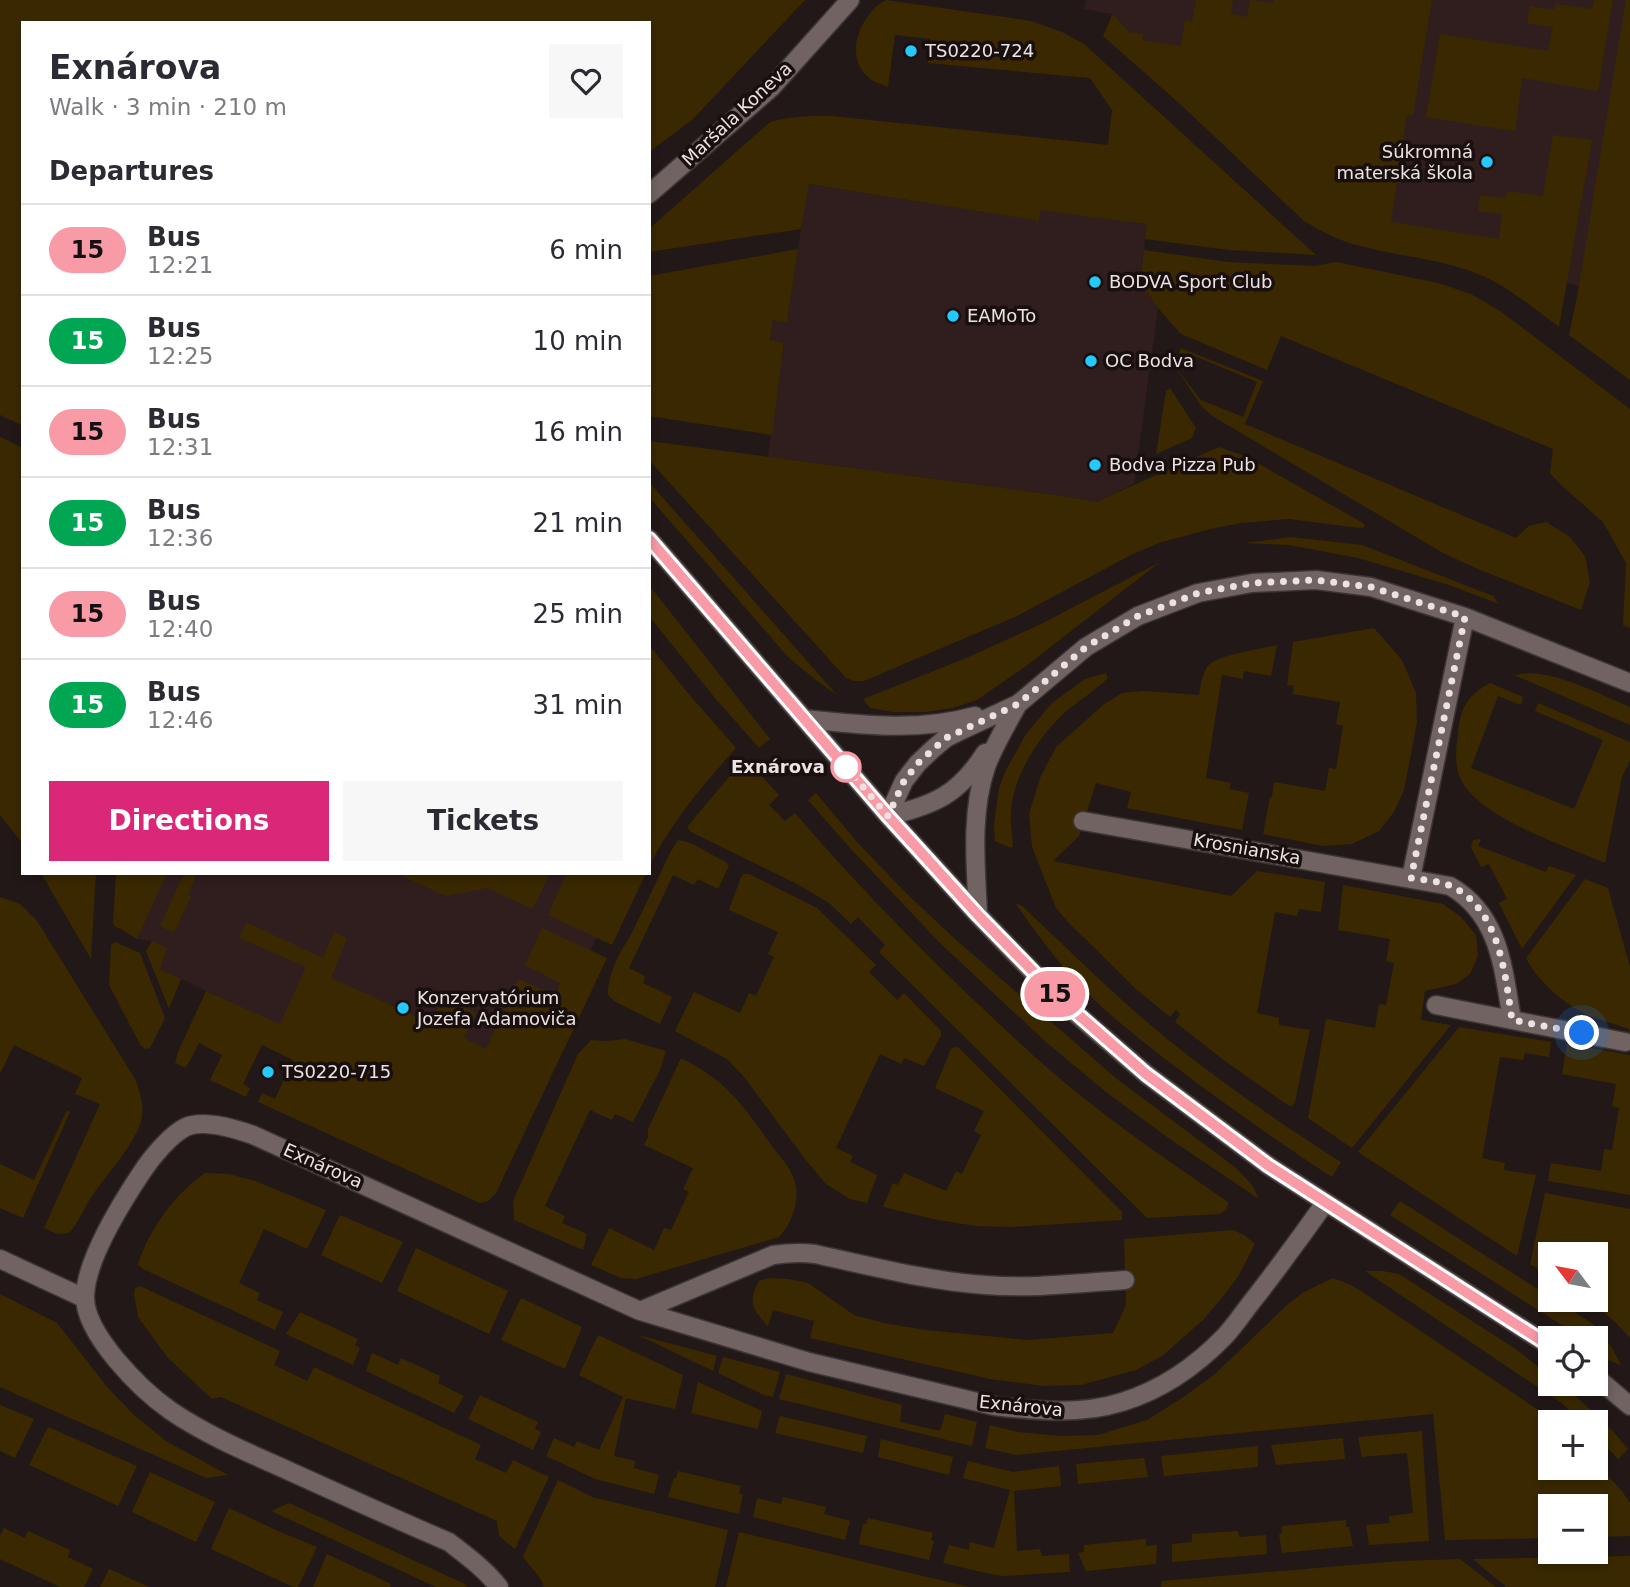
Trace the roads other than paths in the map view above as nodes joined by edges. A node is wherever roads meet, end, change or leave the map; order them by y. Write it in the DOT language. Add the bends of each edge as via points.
graph roads {
  1 [pos="850,0"];
  2 [pos="651,192"];
  3 [pos="651,541"];
  4 [pos="1465,617"];
  5 [pos="1630,683"];
  6 [pos="1018,704"];
  7 [pos="804,719"];
  8 [pos="888,816"];
  9 [pos="1083,821"];
  10 [pos="1411,878"];
  11 [pos="978,915"];
  12 [pos="1436,1005"];
  13 [pos="1512,1020"];
  14 [pos="1625,1042"];
  15 [pos="1325,1203"];
  16 [pos="0,1259"];
  17 [pos="1125,1280"];
  18 [pos="84,1298"];
  19 [pos="640,1311"];
  20 [pos="1538,1338"];
  21 [pos="1608,1387"];
  22 [pos="1630,1406"];
  23 [pos="499,1587"];
  1 -- 2 [label="street, Maršala Koneva" via="772,88"];
  3 -- 7 [label="street"];
  4 -- 5 [label="street"];
  4 -- 6 [label="street" via="1371,587 1315,580 1252,583 1198,593 1138,616 1086,647"];
  4 -- 10 [label="street"];
  6 -- 7 [label="street" via="910,727"];
  6 -- 8 [label="street" via="934,748 904,781"];
  6 -- 8 [label="street" via="964,782 930,803"];
  6 -- 11 [label="street" via="986,766 979,790"];
  7 -- 8 [label="street"];
  8 -- 11 [label="street"];
  9 -- 10 [label="street, Krosnianska"];
  10 -- 13 [label="street, Krosnianska" via="1450,886 1473,903 1486,921 1501,956"];
  11 -- 15 [label="street" via="1058,997 1146,1074"];
  12 -- 13 [label="street"];
  13 -- 14 [label="street"];
  15 -- 19 [label="street, Exnárova" via="1224,1336 1194,1363 1160,1387 1121,1403 1081,1410 994,1406 809,1362"];
  15 -- 20 [label="street"];
  16 -- 18 [label="street"];
  17 -- 19 [label="street" via="986,1286 788,1253 773,1255"];
  18 -- 19 [label="street, Exnárova" via="109,1226 150,1161 187,1126 209,1124 253,1135"];
  18 -- 23 [label="street" via="93,1327 112,1356 170,1410 246,1451 449,1542"];
  21 -- 22 [label="street"];
}
